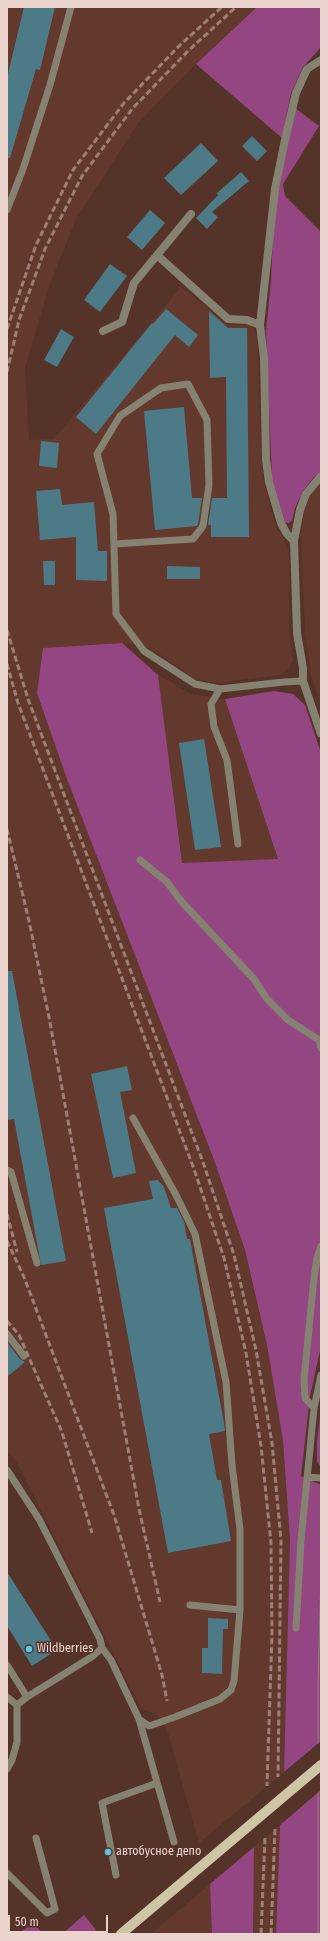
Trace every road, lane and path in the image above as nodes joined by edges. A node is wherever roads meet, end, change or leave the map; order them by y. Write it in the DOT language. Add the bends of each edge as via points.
graph roads {
  1 [pos="71,7"];
  2 [pos="321,60"];
  3 [pos="7,210"];
  4 [pos="191,214"];
  5 [pos="158,256"];
  6 [pos="260,325"];
  7 [pos="103,331"];
  8 [pos="321,476"];
  9 [pos="294,541"];
  10 [pos="114,544"];
  11 [pos="303,682"];
  12 [pos="220,689"];
  13 [pos="321,734"];
  14 [pos="238,844"];
  15 [pos="140,860"];
  16 [pos="321,1048"];
  17 [pos="133,1118"];
  18 [pos="7,1170"];
  19 [pos="321,1246"];
  20 [pos="37,1263"];
  21 [pos="7,1334"];
  22 [pos="24,1356"];
  23 [pos="321,1375"];
  24 [pos="314,1408"];
  25 [pos="7,1470"];
  26 [pos="307,1477"];
  27 [pos="321,1478"];
  28 [pos="190,1605"];
  29 [pos="240,1610"];
  30 [pos="296,1628"];
  31 [pos="102,1648"];
  32 [pos="7,1665"];
  33 [pos="7,1697"];
  34 [pos="27,1697"];
  35 [pos="17,1705"];
  36 [pos="139,1719"];
  37 [pos="321,1765"];
  38 [pos="7,1769"];
  39 [pos="157,1783"];
  40 [pos="36,1838"];
  41 [pos="174,1842"];
  42 [pos="7,1873"];
  43 [pos="116,1875"];
  44 [pos="121,1934"];
  1 -- 3 [label="lane" via="50,85"];
  2 -- 6 [label="street" via="307,69 296,93 285,140 275,189"];
  4 -- 5 [label="street"];
  5 -- 6 [label="street" via="228,319 247,320"];
  5 -- 7 [label="street" via="134,283 122,322"];
  6 -- 9 [label="street" via="264,358 266,460 269,482 281,523"];
  8 -- 9 [label="street" via="306,494"];
  9 -- 11 [label="street" via="296,633"];
  10 -- 10 [label="lane" via="113,514 97,454 120,416 161,388 188,384 207,420 209,485 203,526 194,539"];
  10 -- 12 [label="lane" via="116,614 144,651 195,684"];
  11 -- 12 [label="lane"];
  11 -- 13 [label="street"];
  12 -- 14 [label="lane" via="211,704 214,727 227,760"];
  15 -- 16 [label="lane" via="167,882 181,901 254,978 267,999 288,1020 319,1040"];
  17 -- 29 [label="lane" via="195,1234 226,1382 240,1529"];
  18 -- 20 [label="lane" via="11,1172"];
  19 -- 24 [label="lane" via="314,1278 304,1379 305,1398"];
  21 -- 22 [label="lane"];
  23 -- 24 [label="lane"];
  24 -- 26 [label="lane"];
  25 -- 31 [label="lane" via="39,1519 100,1639"];
  26 -- 27 [label="lane"];
  26 -- 30 [label="lane"];
  28 -- 29 [label="lane"];
  29 -- 36 [label="lane" via="238,1656 231,1690 220,1699 175,1718 149,1726"];
  31 -- 34 [label="lane"];
  31 -- 36 [label="lane" via="111,1660"];
  32 -- 34 [label="lane"];
  33 -- 35 [label="lane"];
  34 -- 35 [label="lane"];
  35 -- 38 [label="lane" via="18,1742"];
  36 -- 39 [label="lane"];
  37 -- 44 [label="main road"];
  39 -- 41 [label="lane"];
  39 -- 43 [label="lane" via="102,1803"];
  40 -- 42 [label="lane" via="55,1909 47,1914"];
}
